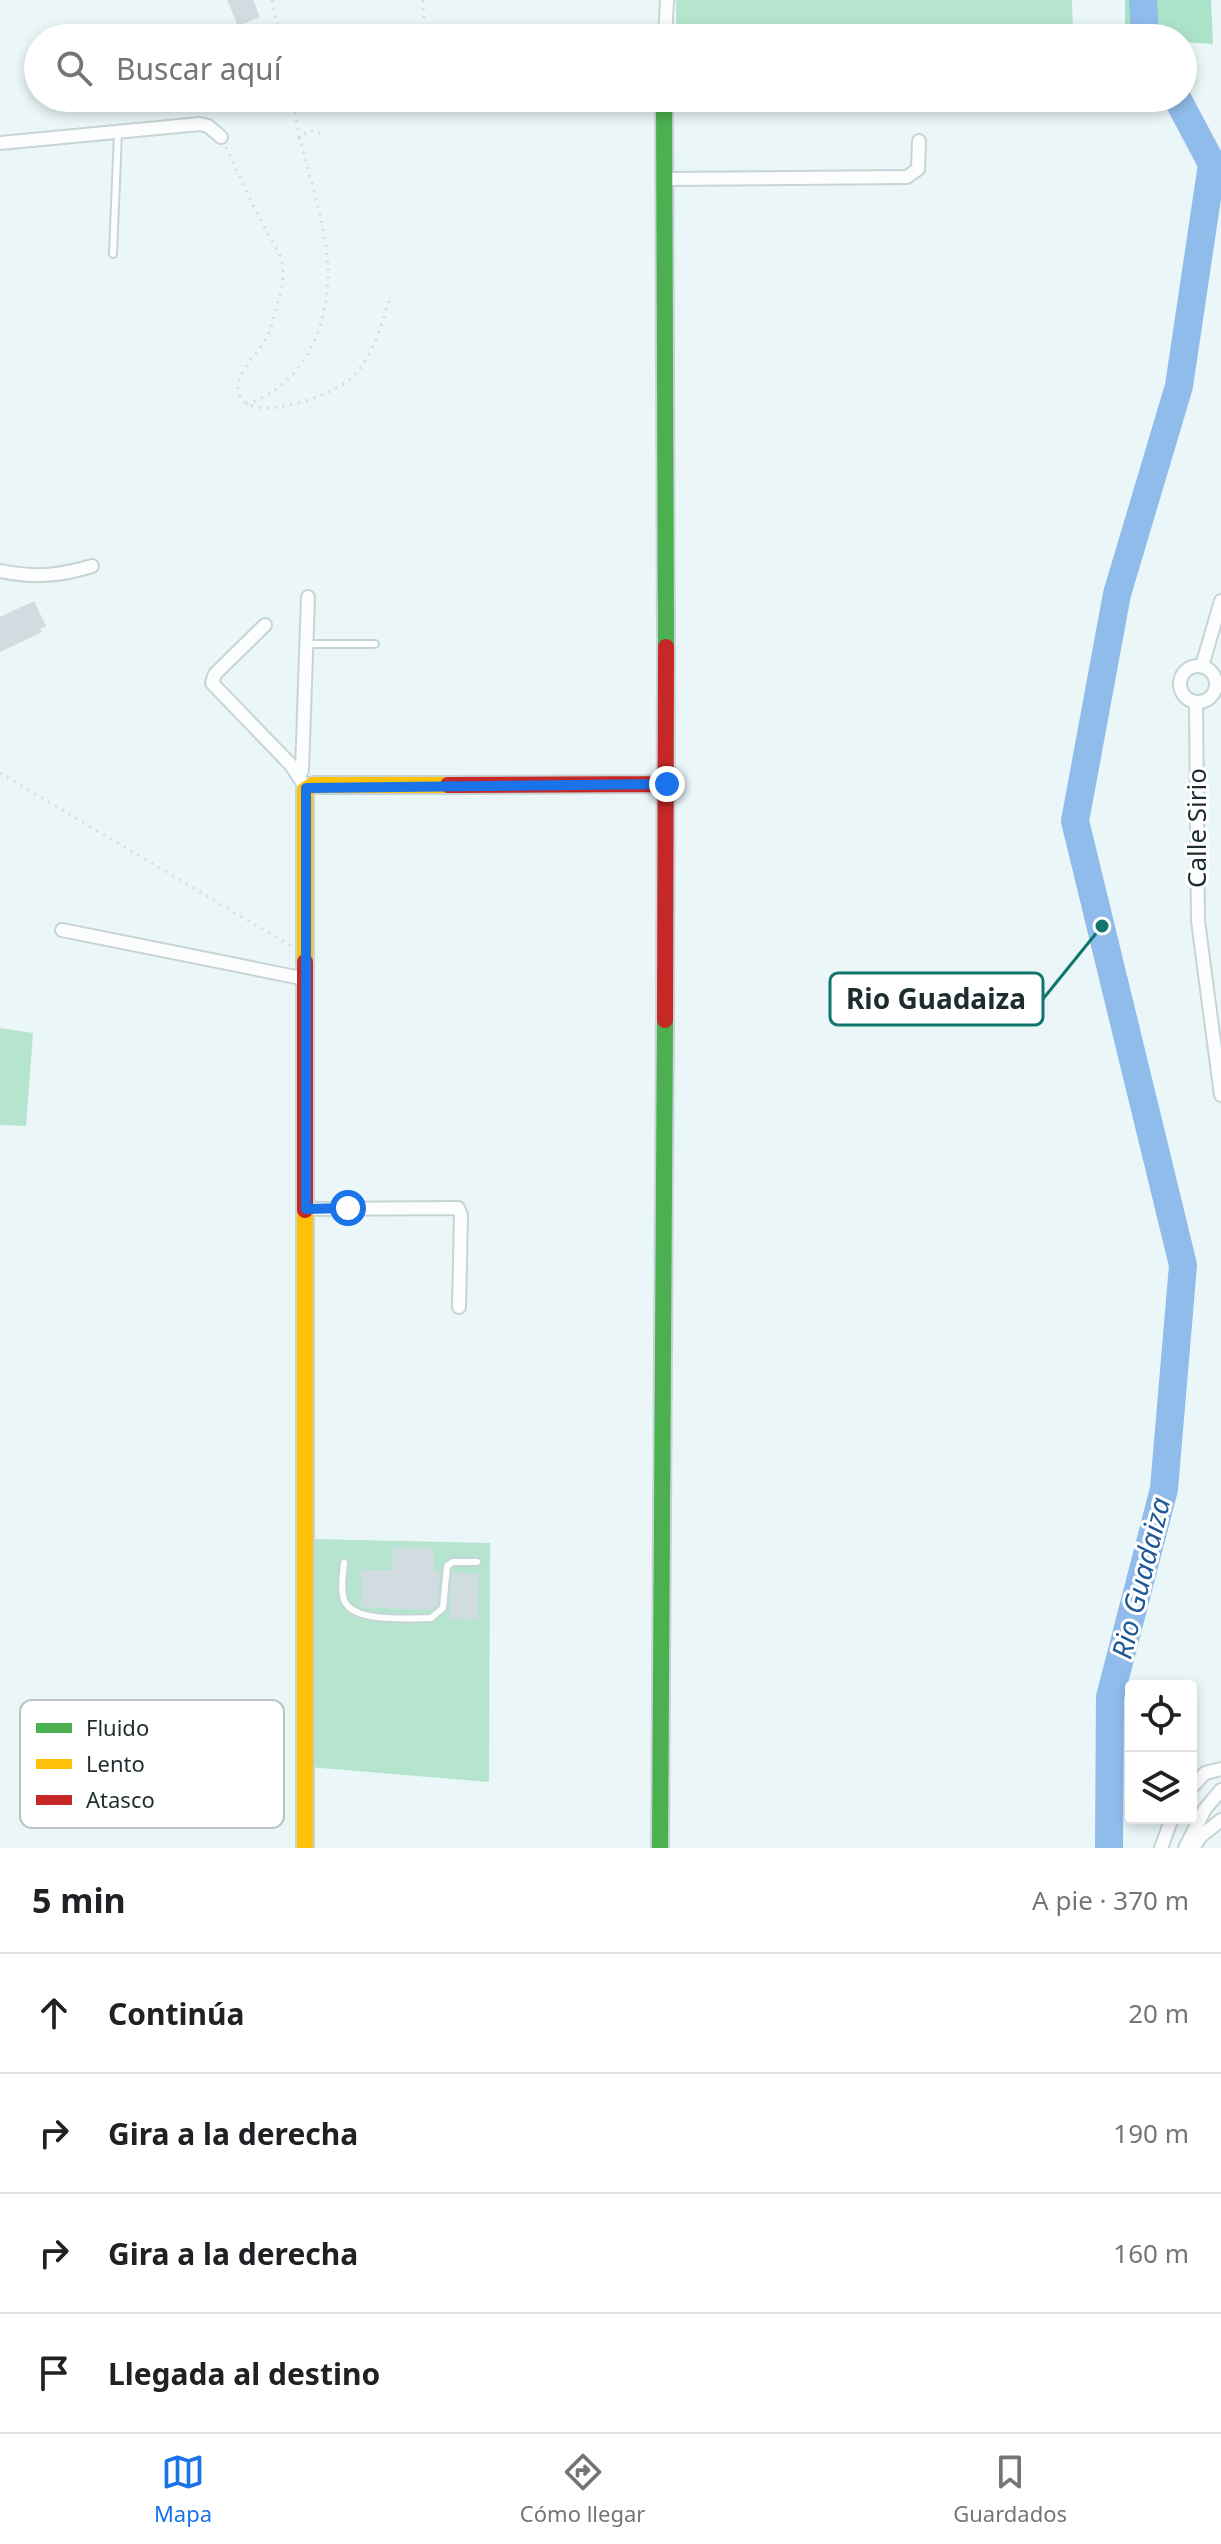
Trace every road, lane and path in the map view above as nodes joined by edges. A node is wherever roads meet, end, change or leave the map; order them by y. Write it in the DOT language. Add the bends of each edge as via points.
graph roads {
  1 [pos="272,0"];
  2 [pos="423,0"];
  3 [pos="667,0"];
  4 [pos="277,24"];
  5 [pos="424,24"];
  6 [pos="666,24"];
  7 [pos="295,112"];
  8 [pos="664,112"];
  9 [pos="118,131"];
  10 [pos="324,135"];
  11 [pos="221,137"];
  12 [pos="298,139"];
  13 [pos="919,141"];
  14 [pos="0,143"];
  15 [pos="664,179"];
  16 [pos="113,254"];
  17 [pos="390,298"];
  18 [pos="246,404"];
  19 [pos="92,566"];
  20 [pos="0,571"];
  21 [pos="308,597"];
  22 [pos="1220,609"];
  23 [pos="265,625"];
  24 [pos="306,644"];
  25 [pos="375,644"];
  26 [pos="1202,666"];
  27 [pos="1196,703"];
  28 [pos="0,773"];
  29 [pos="302,782"];
  30 [pos="667,784"];
  31 [pos="62,930"];
  32 [pos="306,951"];
  33 [pos="306,979"];
  34 [pos="1221,1095"];
  35 [pos="306,1209"];
  36 [pos="459,1307"];
  37 [pos="477,1562"];
  38 [pos="344,1563"];
  39 [pos="1221,1769"];
  40 [pos="1197,1782"];
  41 [pos="1221,1790"];
  42 [pos="1221,1820"];
  43 [pos="1170,1824"];
  44 [pos="305,1848"];
  45 [pos="660,1848"];
  46 [pos="1161,1848"];
  47 [pos="1185,1848"];
  48 [pos="1193,1848"];
  1 -- 4 [label="path"];
  2 -- 5 [label="path"];
  3 -- 6 [label="street"];
  7 -- 12 [label="path"];
  8 -- 15 [label="street"];
  9 -- 11 [label="street" via="200,124"];
  9 -- 14 [label="street"];
  9 -- 16 [label="lane"];
  10 -- 12 [label="path" via="310,130"];
  11 -- 18 [label="path" via="275,240 286,274 268,334 238,384"];
  12 -- 18 [label="path" via="328,266 325,308 297,372 283,387"];
  13 -- 15 [label="street" via="918,169 907,177"];
  15 -- 30 [label="street"];
  17 -- 18 [label="path" via="374,346 346,383 281,408 259,410"];
  19 -- 20 [label="street" via="32,577"];
  21 -- 24 [label="street"];
  22 -- 26 [label="street"];
  23 -- 29 [label="street" via="212,683"];
  24 -- 25 [label="lane"];
  24 -- 29 [label="street"];
  26 -- 27 [label="street" via="1216,678 1217,687 1205,702"];
  26 -- 27 [label="street" via="1192,666 1180,681 1181,691"];
  27 -- 34 [label="street, Calle Sirio" via="1198,921"];
  28 -- 32 [label="path"];
  29 -- 30 [label="street"];
  29 -- 32 [label="street"];
  30 -- 45 [label="street"];
  31 -- 33 [label="street"];
  32 -- 33 [label="street"];
  33 -- 35 [label="street"];
  35 -- 36 [label="street" via="458,1208"];
  35 -- 44 [label="street"];
  37 -- 38 [label="lane" via="447,1566 443,1608 431,1618 352,1611 344,1598"];
  39 -- 40 [label="street"];
  41 -- 47 [label="street"];
  42 -- 48 [label="street"];
  43 -- 46 [label="street"];
}
